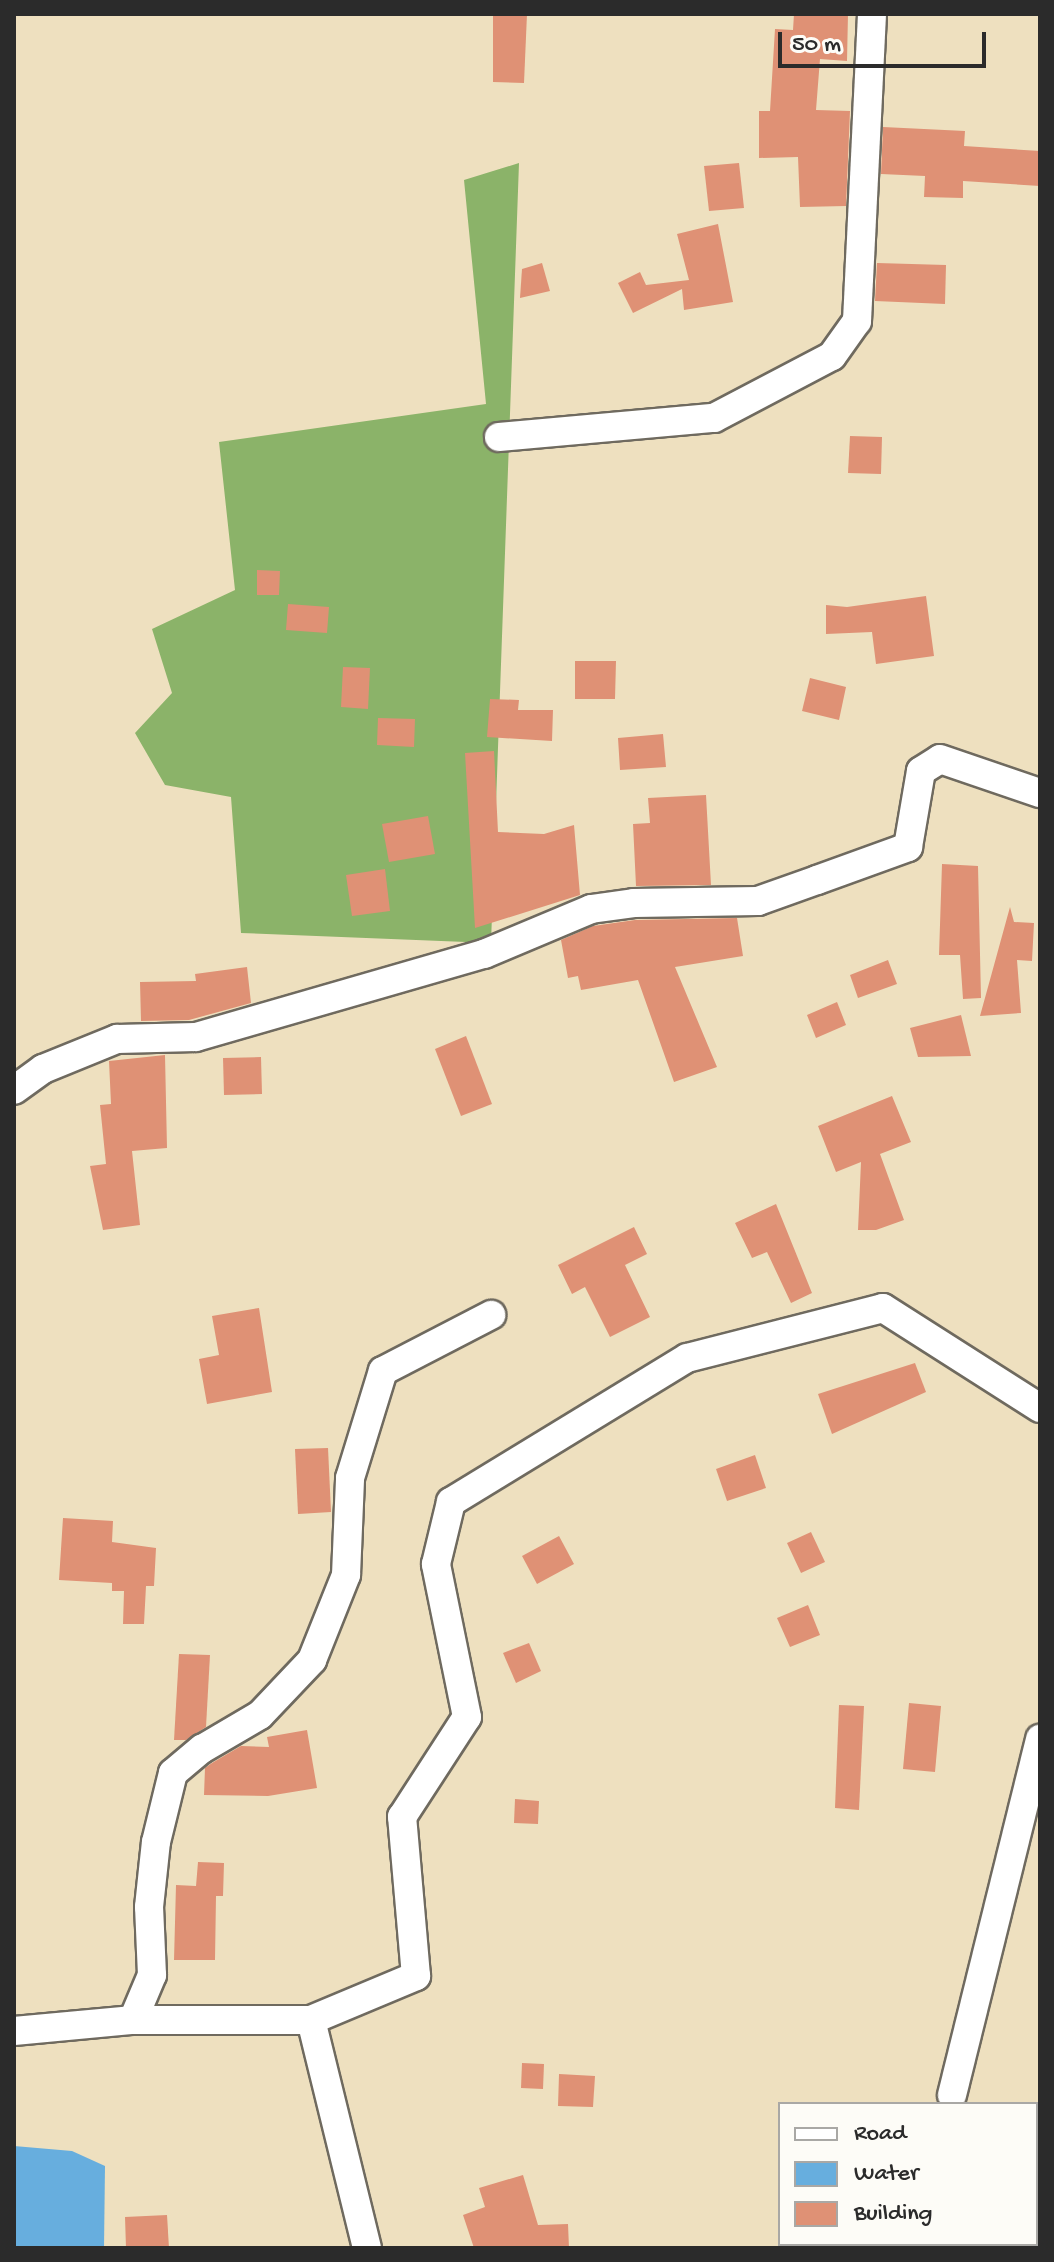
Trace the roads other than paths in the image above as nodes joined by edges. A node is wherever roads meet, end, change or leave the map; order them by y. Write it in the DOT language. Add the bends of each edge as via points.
graph roads {
  1 [pos="872,14"];
  2 [pos="499,437"];
  3 [pos="1040,793"];
  4 [pos="14,1090"];
  5 [pos="491,1315"];
  6 [pos="1040,1408"];
  7 [pos="1040,1739"];
  8 [pos="133,2020"];
  9 [pos="311,2020"];
  10 [pos="14,2031"];
  11 [pos="952,2095"];
  12 [pos="367,2248"];
  1 -- 2 [label="street" via="857,321 832,356 714,418"];
  3 -- 4 [label="street" via="940,759 921,771 908,847 803,885 758,901 591,909 528,931 484,954 196,1037 117,1039 43,1069"];
  5 -- 8 [label="street" via="383,1371 350,1478 346,1575 312,1660 260,1715 173,1773 154,1855 152,1975"];
  6 -- 9 [label="street" via="883,1308 687,1358 451,1502 436,1564 467,1717 402,1817 416,1976"];
  7 -- 11 [label="street"];
  8 -- 9 [label="street"];
  8 -- 10 [label="street"];
  9 -- 12 [label="street"];
}
